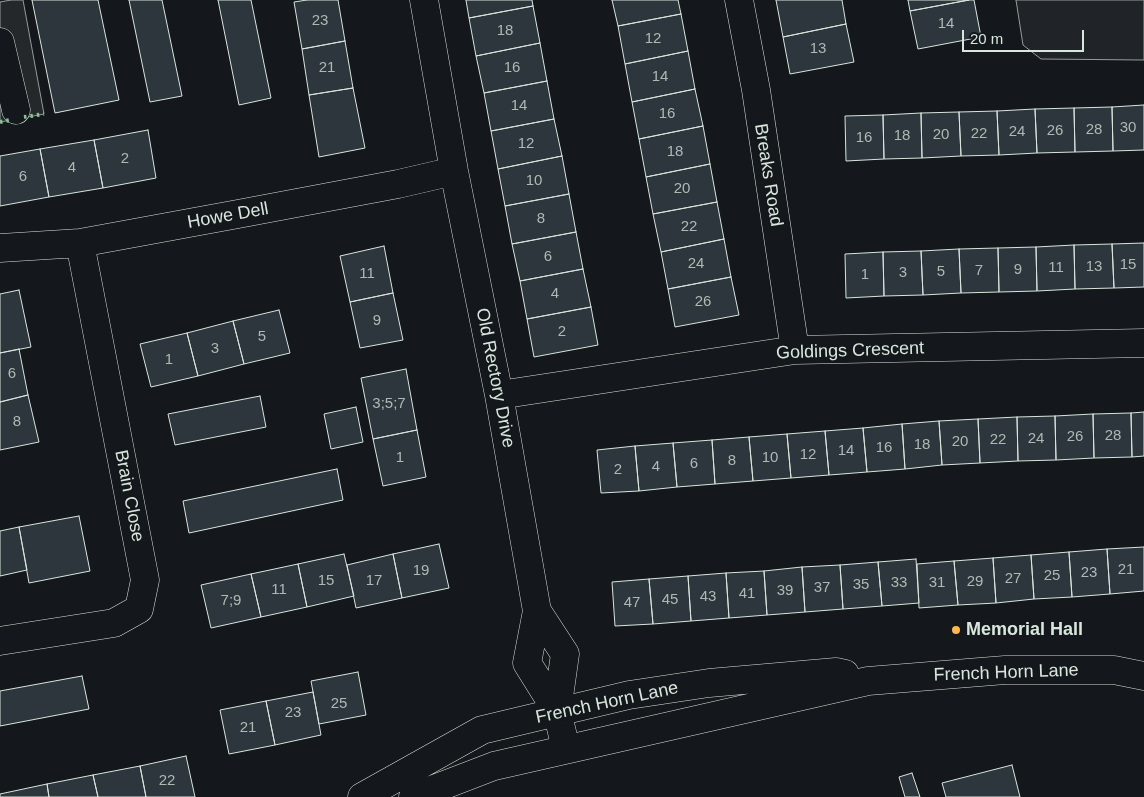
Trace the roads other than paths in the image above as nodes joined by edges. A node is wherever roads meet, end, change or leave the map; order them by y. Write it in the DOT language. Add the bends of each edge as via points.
graph roads {
  1 [pos="424,0"];
  2 [pos="739,0"];
  3 [pos="0,42"];
  4 [pos="16,110"];
  5 [pos="454,171"];
  6 [pos="80,243"];
  7 [pos="0,248"];
  8 [pos="1144,344"];
  9 [pos="795,350"];
  10 [pos="499,395"];
  11 [pos="537,611"];
  12 [pos="0,641"];
  13 [pos="1144,676"];
  14 [pos="868,680"];
  15 [pos="557,712"];
  16 [pos="566,749"];
  17 [pos="362,797"];
  18 [pos="413,797"];
  1 -- 5 [label="street, Old Rectory Drive"];
  2 -- 9 [label="street, Breaks Road" via="756,90"];
  3 -- 4 [label="street"];
  5 -- 6 [label="street, Howe Dell"];
  5 -- 10 [label="street, Old Rectory Drive"];
  6 -- 7 [label="street, Howe Dell"];
  6 -- 12 [label="street, Brain Close" via="145,580 139,609 114,623"];
  8 -- 9 [label="street, Goldings Crescent"];
  9 -- 10 [label="street, Goldings Crescent"];
  10 -- 11 [label="street, Old Rectory Drive"];
  11 -- 15 [label="street, Old Rectory Drive" via="565,654"];
  11 -- 15 [label="street" via="527,663"];
  13 -- 14 [label="street, French Horn Lane" via="1114,670 1004,670"];
  14 -- 15 [label="street, French Horn Lane" via="836,672 709,683"];
  14 -- 16 [label="street, French Horn Lane"];
  15 -- 16 [label="street, Old Rectory Drive"];
  15 -- 17 [label="street, French Horn Lane" via="482,730"];
  16 -- 18 [label="street, French Horn Lane" via="494,766"];
}
